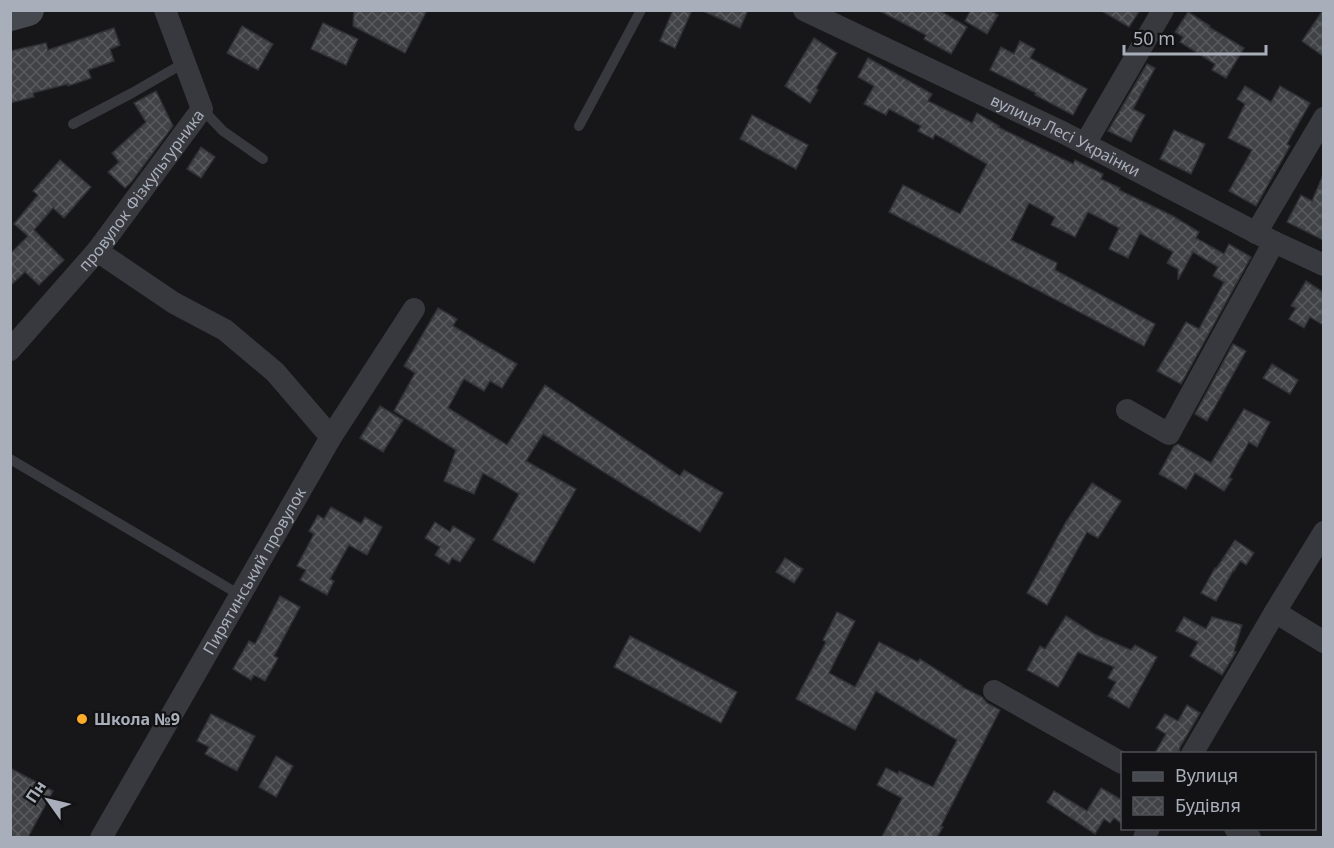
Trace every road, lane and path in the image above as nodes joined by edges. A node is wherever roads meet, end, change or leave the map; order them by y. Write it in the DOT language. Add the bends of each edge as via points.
graph roads {
  1 [pos="28,10"];
  2 [pos="165,10"];
  3 [pos="640,10"];
  4 [pos="804,10"];
  5 [pos="1163,10"];
  6 [pos="10,15"];
  7 [pos="184,63"];
  8 [pos="202,109"];
  9 [pos="1323,118"];
  10 [pos="73,124"];
  11 [pos="579,126"];
  12 [pos="1085,144"];
  13 [pos="263,159"];
  14 [pos="1265,237"];
  15 [pos="97,251"];
  16 [pos="1323,265"];
  17 [pos="414,309"];
  18 [pos="10,350"];
  19 [pos="1127,410"];
  20 [pos="331,437"];
  21 [pos="10,459"];
  22 [pos="1323,532"];
  23 [pos="240,595"];
  24 [pos="1275,612"];
  25 [pos="1323,642"];
  26 [pos="994,691"];
  27 [pos="1193,752"];
  28 [pos="1121,763"];
  29 [pos="101,837"];
  1 -- 6 [label="main road"];
  2 -- 7 [label="street, провулок Фізкультурника"];
  3 -- 11 [label="lane"];
  4 -- 12 [label="street, вулиця Лесі Українки"];
  5 -- 12 [label="street"];
  7 -- 8 [label="street, провулок Фізкультурника"];
  7 -- 10 [label="lane"];
  8 -- 13 [label="lane" via="223,131"];
  8 -- 15 [label="street, провулок Фізкультурника"];
  9 -- 14 [label="street"];
  12 -- 14 [label="street, вулиця Лесі Українки"];
  14 -- 16 [label="street, вулиця Лесі Українки"];
  14 -- 19 [label="street" via="1169,434"];
  15 -- 18 [label="street, провулок Фізкультурника"];
  15 -- 20 [label="street" via="174,303 225,330 275,372"];
  17 -- 20 [label="street, Пирятинський провулок"];
  20 -- 23 [label="street, Пирятинський провулок"];
  21 -- 23 [label="lane"];
  22 -- 24 [label="street"];
  23 -- 29 [label="street, Пирятинський провулок"];
  24 -- 25 [label="street"];
  24 -- 27 [label="street"];
  26 -- 28 [label="street"];
}
